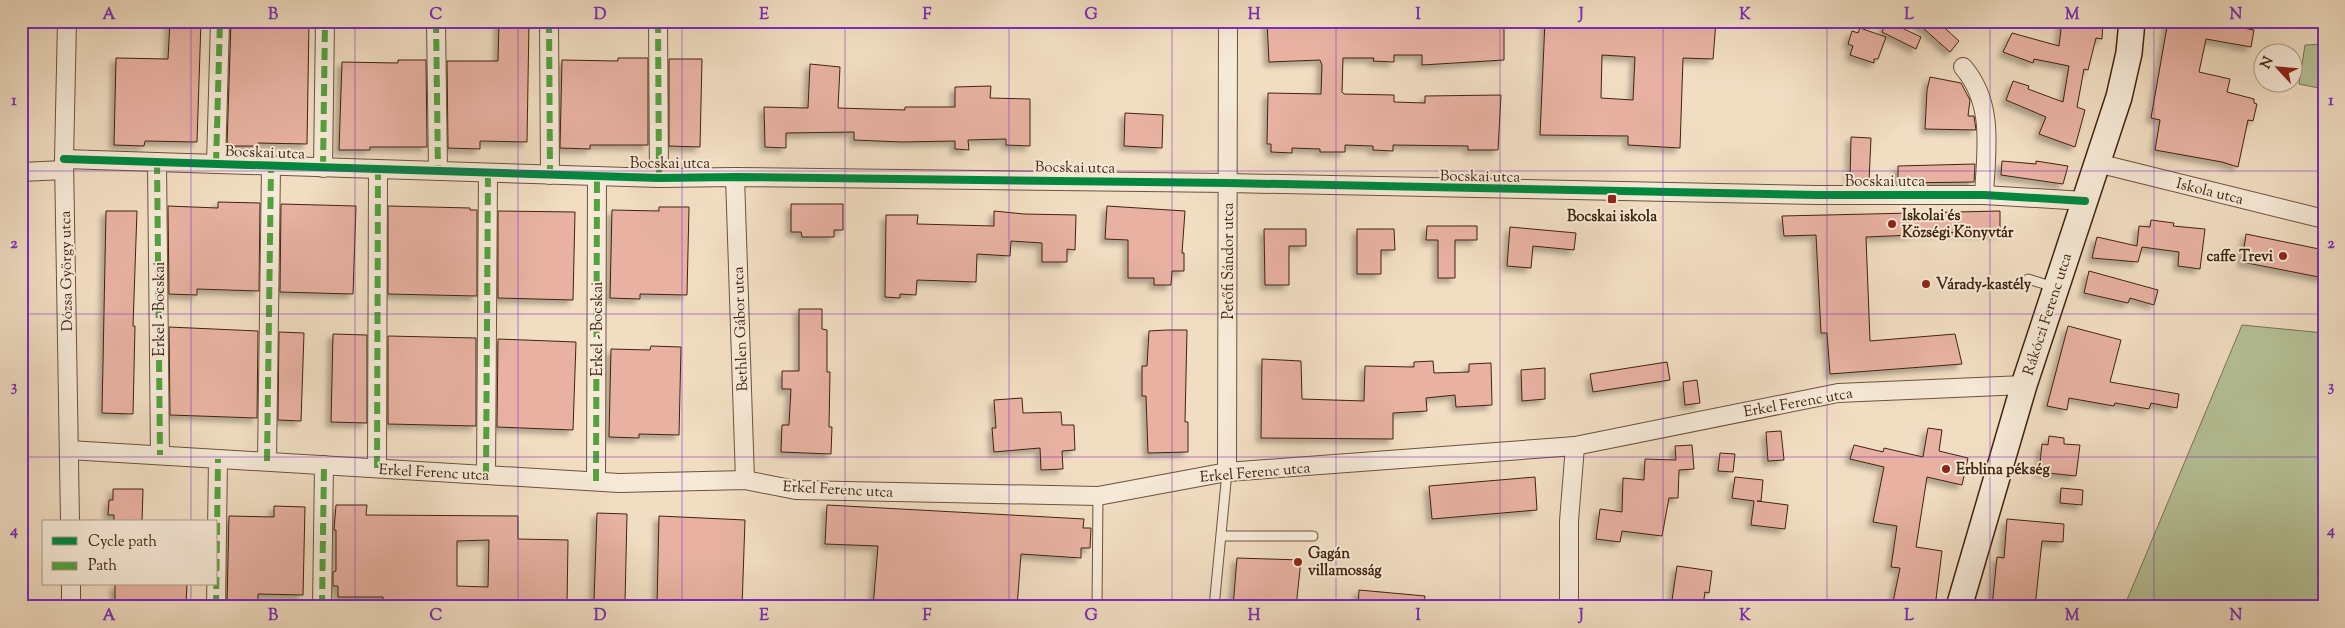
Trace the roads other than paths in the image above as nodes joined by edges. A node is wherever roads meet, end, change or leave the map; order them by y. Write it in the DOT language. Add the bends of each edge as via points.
graph roads {
  1 [pos="66,21"];
  2 [pos="220,21"];
  3 [pos="325,21"];
  4 [pos="436,21"];
  5 [pos="549,21"];
  6 [pos="658,21"];
  7 [pos="1228,21"];
  8 [pos="2132,21"];
  9 [pos="1963,68"];
  10 [pos="157,162"];
  11 [pos="2097,163"];
  12 [pos="64,164"];
  13 [pos="216,164"];
  14 [pos="271,168"];
  15 [pos="323,168"];
  16 [pos="378,169"];
  17 [pos="438,171"];
  18 [pos="21,172"];
  19 [pos="488,173"];
  20 [pos="550,175"];
  21 [pos="597,176"];
  22 [pos="735,176"];
  23 [pos="659,178"];
  24 [pos="1228,183"];
  25 [pos="1984,195"];
  26 [pos="2085,201"];
  27 [pos="2324,219"];
  28 [pos="2028,279"];
  29 [pos="2056,288"];
  30 [pos="2024,385"];
  31 [pos="1574,446"];
  32 [pos="69,450"];
  33 [pos="160,455"];
  34 [pos="218,459"];
  35 [pos="266,461"];
  36 [pos="324,465"];
  37 [pos="377,468"];
  38 [pos="1227,472"];
  39 [pos="486,475"];
  40 [pos="745,480"];
  41 [pos="596,481"];
  42 [pos="1098,496"];
  43 [pos="70,520"];
  44 [pos="217,520"];
  45 [pos="1222,536"];
  46 [pos="1313,536"];
  47 [pos="71,586"];
  48 [pos="216,586"];
  49 [pos="72,607"];
  50 [pos="216,607"];
  51 [pos="322,607"];
  52 [pos="1097,607"];
  53 [pos="1214,607"];
  54 [pos="1569,607"];
  55 [pos="1959,607"];
  1 -- 12 [label="street, Dózsa György utca"];
  2 -- 13 [label="street"];
  3 -- 15 [label="street"];
  4 -- 17 [label="street"];
  5 -- 20 [label="street"];
  6 -- 23 [label="street"];
  7 -- 24 [label="street, Petőfi Sándor utca"];
  8 -- 11 [label="main road, Rákóczi Ferenc utca" via="2119,97"];
  9 -- 25 [label="street" via="1976,84 1988,126"];
  10 -- 12 [label="street, Bocskai utca"];
  10 -- 13 [label="street, Bocskai utca"];
  10 -- 33 [label="street, Erkel - Bocskai"];
  11 -- 26 [label="main road, Rákóczi Ferenc utca"];
  11 -- 27 [label="street, Iskola utca"];
  12 -- 18 [label="street, Bocskai utca"];
  12 -- 32 [label="street, Dózsa György utca"];
  13 -- 14 [label="street, Bocskai utca"];
  14 -- 15 [label="street, Bocskai utca"];
  14 -- 35 [label="street"];
  15 -- 16 [label="street, Bocskai utca"];
  16 -- 17 [label="street, Bocskai utca"];
  16 -- 37 [label="street"];
  17 -- 19 [label="street, Bocskai utca"];
  19 -- 20 [label="street, Bocskai utca"];
  19 -- 39 [label="street"];
  20 -- 21 [label="street, Bocskai utca"];
  21 -- 23 [label="street, Bocskai utca"];
  21 -- 41 [label="street, Erkel - Bocskai"];
  22 -- 23 [label="street, Bocskai utca"];
  22 -- 24 [label="street, Bocskai utca"];
  22 -- 40 [label="street, Bethlen Gábor utca"];
  24 -- 25 [label="street, Bocskai utca" via="1509,190"];
  24 -- 38 [label="street, Petőfi Sándor utca"];
  25 -- 26 [label="street, Bocskai utca"];
  26 -- 29 [label="main road, Rákóczi Ferenc utca"];
  28 -- 29 [label="lane"];
  29 -- 30 [label="main road, Rákóczi Ferenc utca"];
  30 -- 31 [label="street, Erkel Ferenc utca" via="1838,393"];
  30 -- 55 [label="main road, Rákóczi Ferenc utca"];
  31 -- 38 [label="street, Erkel Ferenc utca"];
  31 -- 54 [label="street" via="1568,520"];
  32 -- 33 [label="street, Erkel Ferenc utca"];
  32 -- 43 [label="street, Dózsa György utca"];
  33 -- 34 [label="street, Erkel Ferenc utca"];
  34 -- 35 [label="street, Erkel Ferenc utca"];
  34 -- 44 [label="street"];
  35 -- 36 [label="street, Erkel Ferenc utca"];
  36 -- 37 [label="street, Erkel Ferenc utca"];
  36 -- 51 [label="street"];
  37 -- 39 [label="street, Erkel Ferenc utca"];
  38 -- 42 [label="street, Erkel Ferenc utca"];
  38 -- 45 [label="lane"];
  39 -- 41 [label="street, Erkel Ferenc utca"];
  40 -- 41 [label="street, Erkel Ferenc utca"];
  40 -- 42 [label="street, Erkel Ferenc utca" via="796,490"];
  42 -- 52 [label="lane"];
  45 -- 46 [label="lane"];
  45 -- 53 [label="lane"];
  47 -- 49 [label="street"];
  48 -- 50 [label="street"];
}
